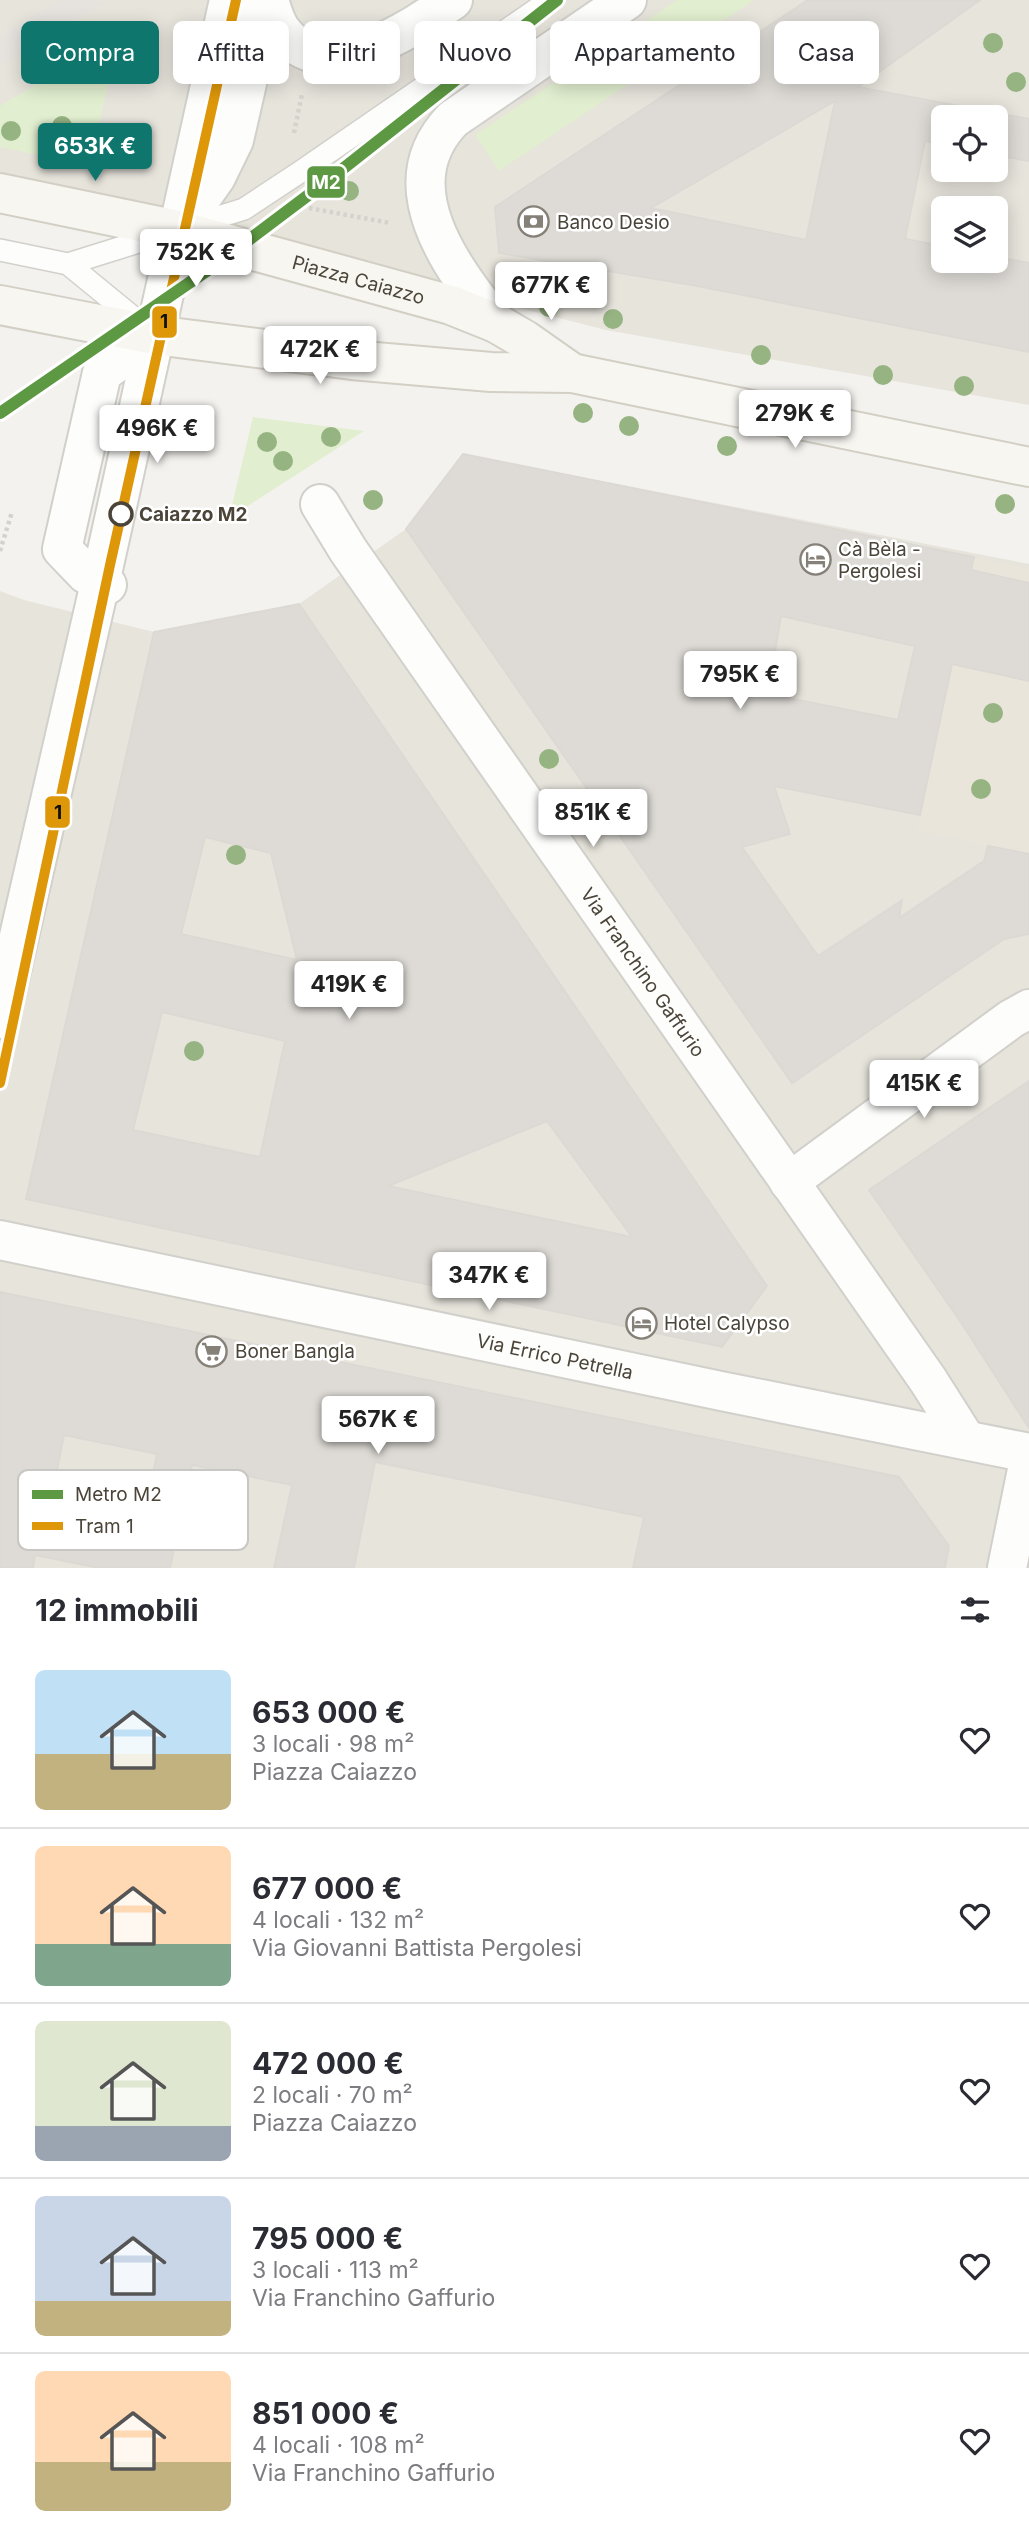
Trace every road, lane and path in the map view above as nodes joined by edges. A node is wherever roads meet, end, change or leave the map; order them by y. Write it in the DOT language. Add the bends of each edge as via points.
graph roads {
  1 [pos="229,0"];
  2 [pos="267,0"];
  3 [pos="550,0"];
  4 [pos="626,0"];
  5 [pos="439,10"];
  6 [pos="302,90"];
  7 [pos="294,141"];
  8 [pos="0,193"];
  9 [pos="308,208"];
  10 [pos="403,226"];
  11 [pos="178,230"];
  12 [pos="0,250"];
  13 [pos="68,264"];
  14 [pos="0,305"];
  15 [pos="496,323"];
  16 [pos="155,334"];
  17 [pos="572,373"];
  18 [pos="1029,467"];
  19 [pos="320,504"];
  20 [pos="12,512"];
  21 [pos="0,551"];
  22 [pos="104,584"];
  23 [pos="1029,1009"];
  24 [pos="0,1020"];
  25 [pos="789,1182"];
  26 [pos="0,1240"];
  27 [pos="966,1440"];
  28 [pos="1029,1452"];
  29 [pos="1029,1460"];
  30 [pos="1007,1568"];
  1 -- 11 [label="street"];
  2 -- 5 [label="street" via="283,32 299,45 313,51 346,53 397,37"];
  2 -- 11 [label="street" via="234,140 216,177"];
  3 -- 11 [label="lane" via="244,208"];
  4 -- 15 [label="street" via="453,119 430,155 425,183 436,231 459,275"];
  6 -- 7 [label="path"];
  8 -- 11 [label="main road, Piazza Caiazzo"];
  9 -- 10 [label="path"];
  11 -- 13 [label="lane"];
  11 -- 15 [label="main road, Piazza Caiazzo" via="451,305"];
  11 -- 16 [label="street"];
  12 -- 13 [label="lane"];
  13 -- 16 [label="lane"];
  14 -- 16 [label="main road"];
  15 -- 17 [label="main road, Piazza Caiazzo"];
  16 -- 17 [label="main road" via="388,365"];
  16 -- 22 [label="street"];
  16 -- 22 [label="street" via="102,373 62,549 86,574"];
  17 -- 18 [label="main road"];
  19 -- 25 [label="street, Via Franchino Gaffurio" via="348,551"];
  20 -- 21 [label="path"];
  22 -- 24 [label="street"];
  23 -- 25 [label="street"];
  25 -- 27 [label="street, Via Franchino Gaffurio"];
  26 -- 27 [label="street, Via Errico Petrella"];
  27 -- 28 [label="street, Via Errico Petrella"];
  29 -- 30 [label="street"];
}
